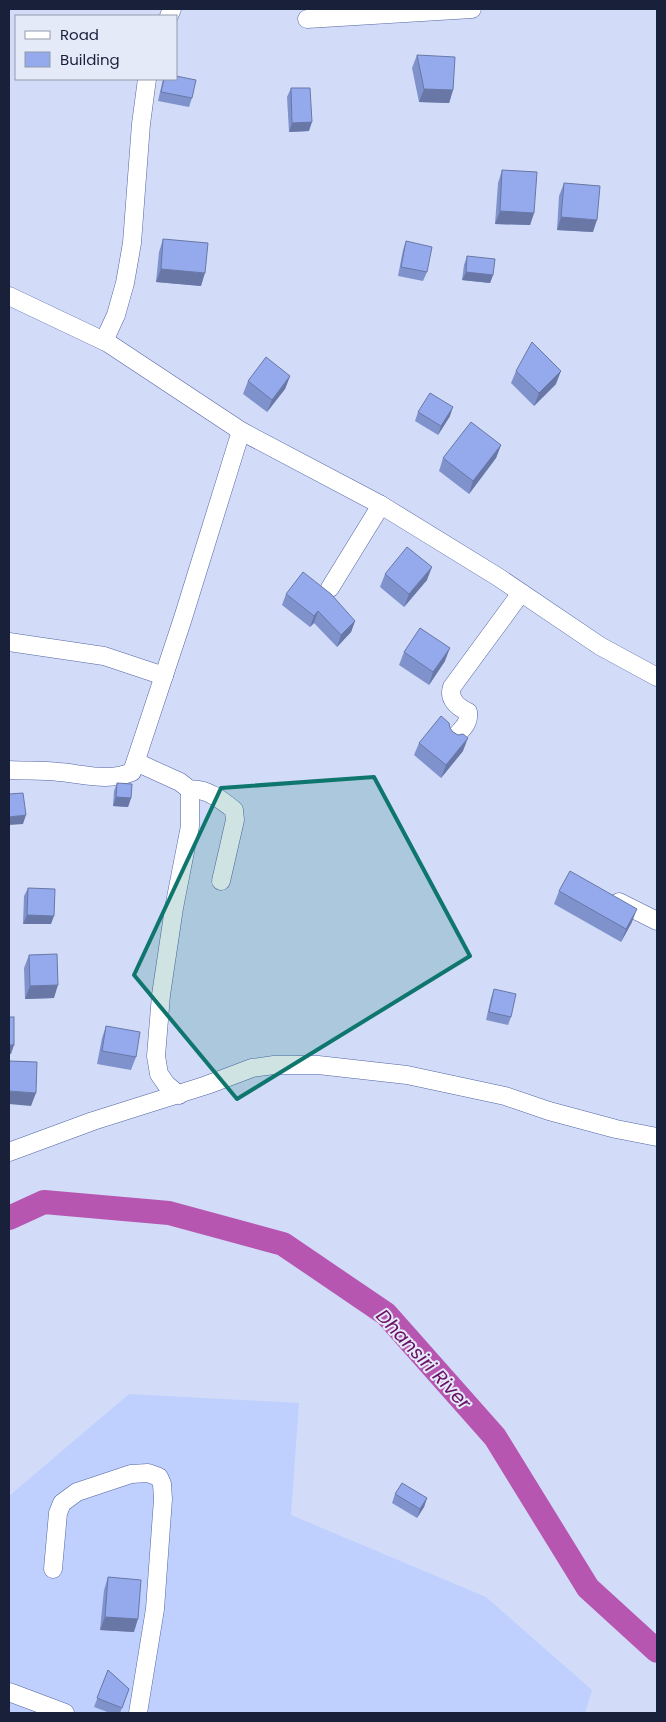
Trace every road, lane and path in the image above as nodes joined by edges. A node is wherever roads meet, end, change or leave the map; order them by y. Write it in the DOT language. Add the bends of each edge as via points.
graph roads {
  1 [pos="472,9"];
  2 [pos="306,19"];
  3 [pos="147,80"];
  4 [pos="9,296"];
  5 [pos="104,341"];
  6 [pos="240,431"];
  7 [pos="381,505"];
  8 [pos="330,588"];
  9 [pos="521,593"];
  10 [pos="9,642"];
  11 [pos="164,676"];
  12 [pos="657,677"];
  13 [pos="455,736"];
  14 [pos="136,762"];
  15 [pos="9,770"];
  16 [pos="190,790"];
  17 [pos="222,881"];
  18 [pos="619,902"];
  19 [pos="657,921"];
  20 [pos="179,1095"];
  21 [pos="657,1137"];
  22 [pos="9,1152"];
  23 [pos="53,1569"];
  24 [pos="9,1692"];
  25 [pos="65,1713"];
  26 [pos="138,1713"];
  1 -- 2 [label="street"];
  3 -- 5 [label="street" via="132,244 116,315"];
  4 -- 5 [label="street"];
  5 -- 6 [label="street"];
  6 -- 7 [label="street"];
  6 -- 11 [label="street"];
  7 -- 8 [label="street"];
  7 -- 9 [label="street"];
  9 -- 12 [label="street" via="600,646"];
  9 -- 13 [label="street" via="452,687 451,698 468,712 469,718"];
  10 -- 11 [label="street" via="104,656"];
  11 -- 14 [label="street"];
  14 -- 15 [label="street" via="132,772 110,778"];
  14 -- 16 [label="street"];
  16 -- 17 [label="street" via="204,791 234,810 235,820"];
  16 -- 20 [label="street" via="190,826 161,995 156,1056 159,1074"];
  18 -- 19 [label="street"];
  20 -- 21 [label="street" via="252,1068 274,1065 345,1067 408,1074 449,1083 616,1129"];
  20 -- 22 [label="street"];
  23 -- 26 [label="street" via="58,1512 62,1503 77,1492 131,1474 148,1473 159,1477 162,1499 155,1610"];
  24 -- 25 [label="street"];
}
